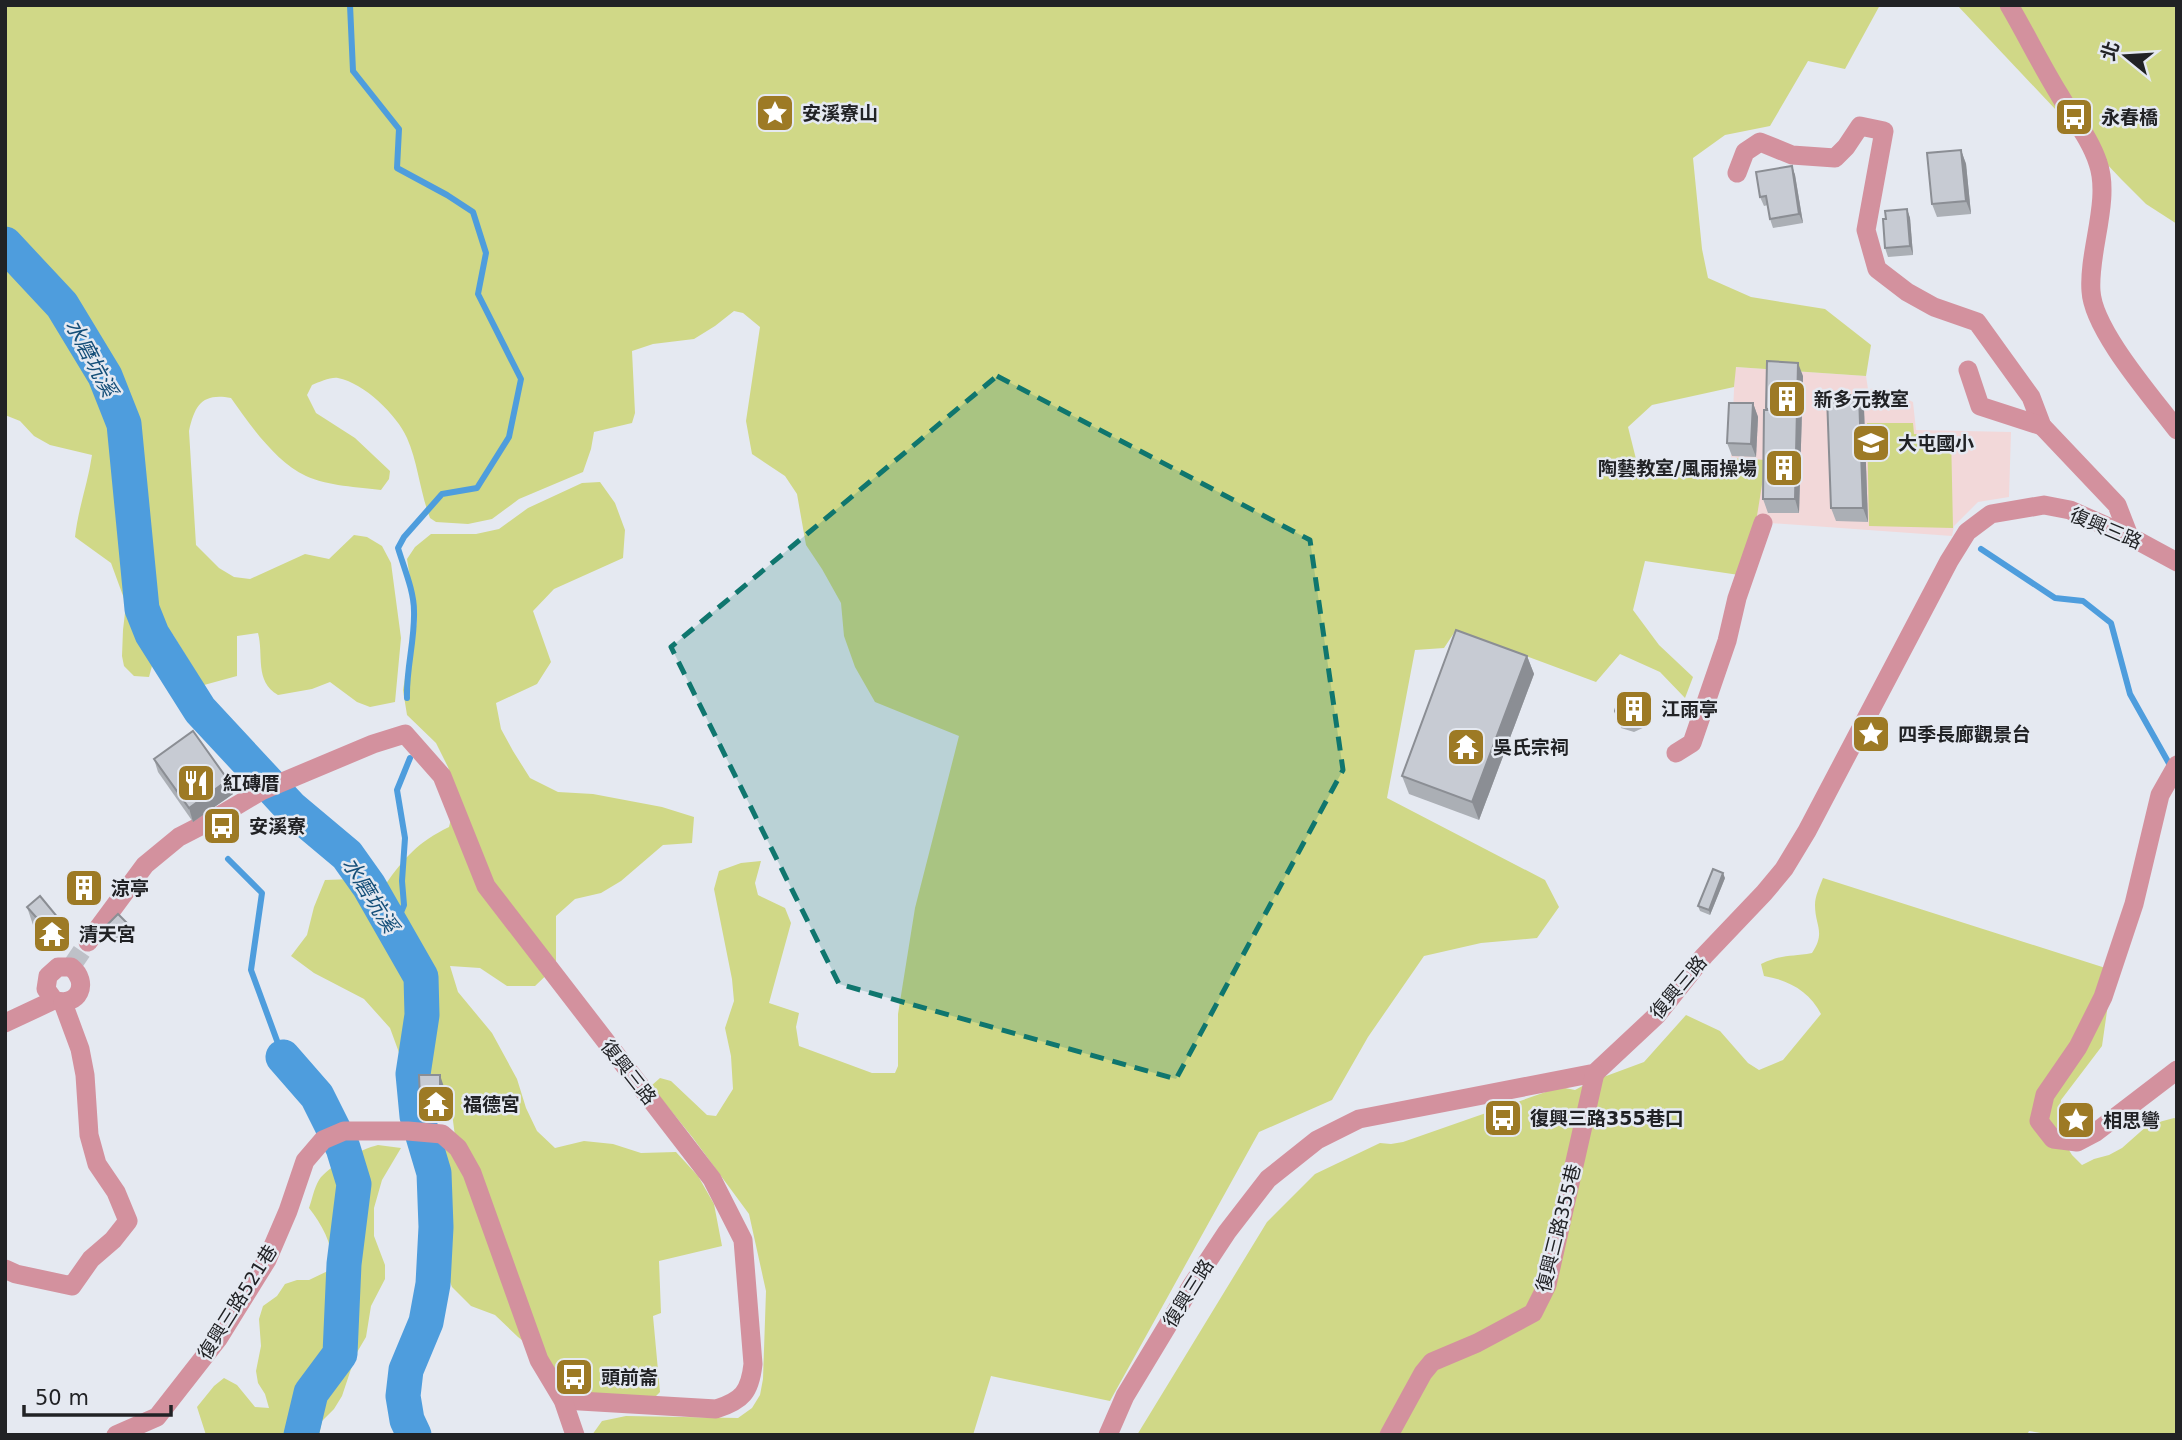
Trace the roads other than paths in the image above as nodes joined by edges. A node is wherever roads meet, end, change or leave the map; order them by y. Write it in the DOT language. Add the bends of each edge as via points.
graph roads {
  1 [pos="2009,5"];
  2 [pos="1737,173"];
  3 [pos="1968,370"];
  4 [pos="2042,426"];
  5 [pos="2177,430"];
  6 [pos="1763,523"];
  7 [pos="2129,536"];
  8 [pos="2177,562"];
  9 [pos="1676,753"];
  10 [pos="2177,765"];
  11 [pos="88,942"];
  12 [pos="5,1023"];
  13 [pos="2177,1070"];
  14 [pos="1595,1073"];
  15 [pos="5,1269"];
  16 [pos="563,1400"];
  17 [pos="116,1435"];
  18 [pos="575,1435"];
  19 [pos="1108,1435"];
  20 [pos="1389,1435"];
  1 -- 5 [label="street" via="2099,165 2102,188 2091,292 2099,320"];
  2 -- 4 [label="street" via="1745,152 1760,142 1792,155 1835,158 1860,126 1884,131 1866,230 1877,269 1934,307 1977,322 2031,397"];
  3 -- 4 [label="street" via="1980,406"];
  4 -- 7 [label="street" via="2117,505"];
  6 -- 9 [label="street" via="1692,743"];
  7 -- 8 [label="street, 復興三路"];
  7 -- 14 [label="street, 復興三路" via="2070,510 2044,505 1991,514 1966,532 1784,869 1657,1015"];
  10 -- 13 [label="street" via="2160,795 2134,904 2103,997 2078,1047 2045,1095 2039,1121 2053,1139 2077,1142"];
  11 -- 16 [label="street, 復興三路" via="145,865 179,837 261,791 405,734 442,776 486,886 712,1179 743,1240 752,1364 745,1392 734,1403 716,1409"];
  12 -- 15 [label="street" via="59,1002 80,1049 89,1135 97,1164 128,1221 72,1286"];
  14 -- 19 [label="street, 復興三路" via="1359,1119 1317,1140 1268,1178 1227,1232 1125,1396"];
  14 -- 20 [label="street, 復興三路355巷" via="1547,1285 1533,1313 1432,1362"];
  16 -- 17 [label="street, 復興三路521巷" via="538,1360 472,1173 458,1148 442,1134 344,1131 323,1140 305,1161 267,1260 218,1339 157,1417"];
  16 -- 18 [label="street"];
}
